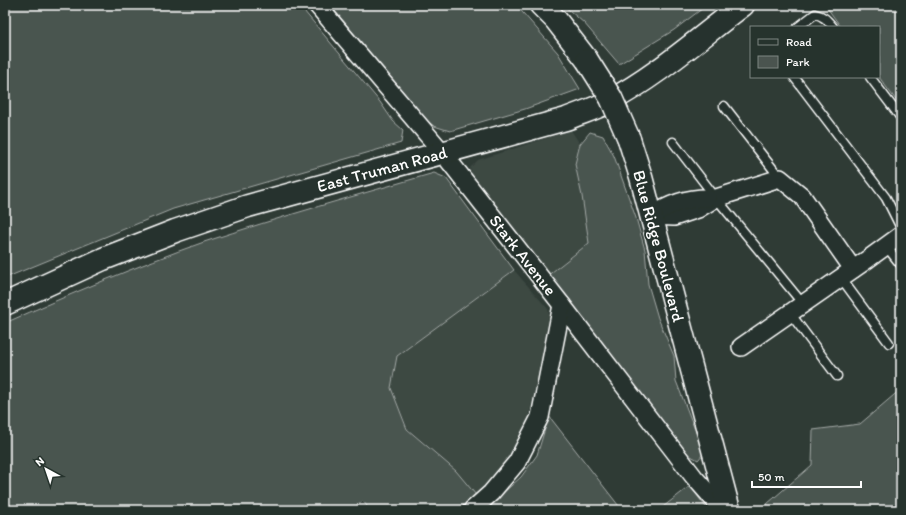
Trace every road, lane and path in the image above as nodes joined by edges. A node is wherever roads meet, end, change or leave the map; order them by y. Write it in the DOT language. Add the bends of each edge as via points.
graph roads {
  1 [pos="317,5"];
  2 [pos="541,5"];
  3 [pos="743,5"];
  4 [pos="799,26"];
  5 [pos="832,26"];
  6 [pos="795,78"];
  7 [pos="871,78"];
  8 [pos="724,106"];
  9 [pos="901,118"];
  10 [pos="673,142"];
  11 [pos="442,152"];
  12 [pos="780,178"];
  13 [pos="716,198"];
  14 [pos="652,216"];
  15 [pos="901,228"];
  16 [pos="901,235"];
  17 [pos="886,246"];
  18 [pos="901,265"];
  19 [pos="847,274"];
  20 [pos="5,304"];
  21 [pos="562,305"];
  22 [pos="796,309"];
  23 [pos="889,343"];
  24 [pos="741,347"];
  25 [pos="837,376"];
  26 [pos="472,510"];
  27 [pos="723,510"];
  28 [pos="730,510"];
  1 -- 11 [label="street, Stark Avenue"];
  2 -- 14 [label="main road, Blue Ridge Boulevard, bridge" via="587,60 611,98 629,139"];
  3 -- 11 [label="main road, East Truman Road" via="649,76 607,102 566,119"];
  4 -- 5 [label="lane" via="815,14 822,16"];
  6 -- 15 [label="lane" via="886,198"];
  7 -- 9 [label="lane"];
  8 -- 12 [label="lane"];
  10 -- 13 [label="lane"];
  11 -- 20 [label="main road, East Truman Road" via="248,206 175,231 103,259"];
  11 -- 21 [label="street, Stark Avenue"];
  12 -- 13 [label="street"];
  12 -- 19 [label="street" via="802,196"];
  13 -- 14 [label="street" via="698,209 674,217"];
  13 -- 22 [label="lane"];
  14 -- 28 [label="main road, Blue Ridge Boulevard"];
  16 -- 17 [label="street"];
  17 -- 18 [label="lane"];
  17 -- 19 [label="street"];
  19 -- 22 [label="street"];
  19 -- 23 [label="lane"];
  21 -- 26 [label="street" via="540,417 517,462 491,493"];
  21 -- 27 [label="street, Stark Avenue" via="694,477"];
  22 -- 24 [label="street"];
  22 -- 25 [label="lane"];
}
